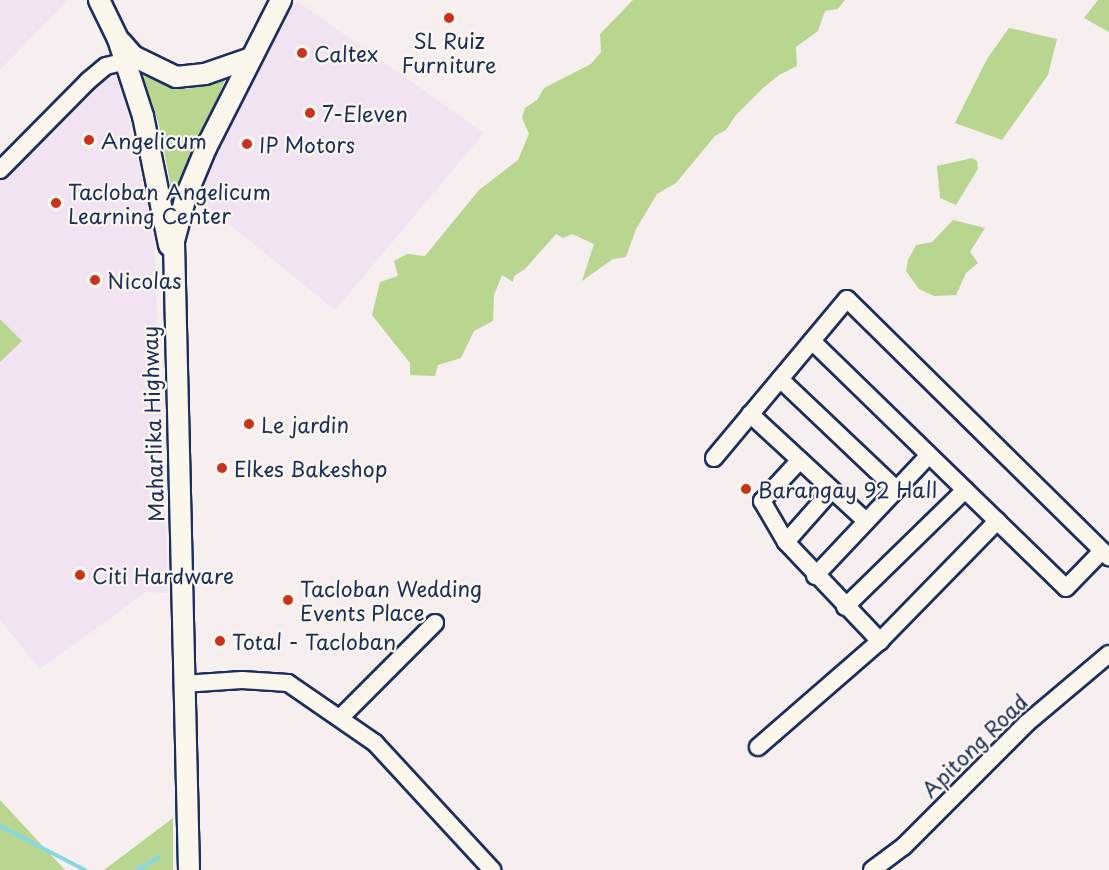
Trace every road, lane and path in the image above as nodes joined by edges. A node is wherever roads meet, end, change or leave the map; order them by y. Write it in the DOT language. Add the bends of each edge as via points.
graph roads {
  1 [pos="99,0"];
  2 [pos="281,0"];
  3 [pos="118,39"];
  4 [pos="248,59"];
  5 [pos="126,61"];
  6 [pos="0,170"];
  7 [pos="172,262"];
  8 [pos="812,341"];
  9 [pos="780,379"];
  10 [pos="750,414"];
  11 [pos="929,455"];
  12 [pos="714,458"];
  13 [pos="800,460"];
  14 [pos="896,489"];
  15 [pos="832,490"];
  16 [pos="965,490"];
  17 [pos="866,521"];
  18 [pos="997,521"];
  19 [pos="786,542"];
  20 [pos="1106,554"];
  21 [pos="815,576"];
  22 [pos="845,607"];
  23 [pos="435,623"];
  24 [pos="880,641"];
  25 [pos="1109,654"];
  26 [pos="183,684"];
  27 [pos="341,717"];
  28 [pos="758,747"];
  29 [pos="487,869"];
  30 [pos="189,870"];
  31 [pos="873,870"];
  1 -- 3 [label="main road"];
  2 -- 4 [label="main road, Maharlika Highway"];
  3 -- 4 [label="main road" via="133,56 176,77 205,74"];
  3 -- 5 [label="main road"];
  4 -- 7 [label="main road, Maharlika Highway" via="186,196"];
  5 -- 6 [label="street" via="106,66 88,81"];
  5 -- 7 [label="main road" via="155,163"];
  7 -- 26 [label="main road, Maharlika Highway"];
  8 -- 9 [label="street"];
  8 -- 11 [label="street"];
  8 -- 20 [label="street" via="847,299"];
  9 -- 10 [label="street"];
  9 -- 14 [label="street"];
  10 -- 12 [label="street"];
  10 -- 13 [label="street"];
  11 -- 14 [label="street"];
  11 -- 16 [label="street"];
  13 -- 15 [label="street"];
  13 -- 19 [label="street" via="762,501"];
  14 -- 17 [label="street"];
  15 -- 17 [label="street"];
  15 -- 19 [label="street"];
  16 -- 18 [label="street"];
  16 -- 22 [label="street"];
  17 -- 21 [label="street"];
  18 -- 20 [label="street" via="1066,588"];
  18 -- 24 [label="street"];
  19 -- 21 [label="street"];
  21 -- 22 [label="street"];
  22 -- 24 [label="street"];
  23 -- 27 [label="street"];
  24 -- 28 [label="street"];
  25 -- 31 [label="street, Apitong Road" via="1027,723 903,847"];
  26 -- 27 [label="street" via="242,680 288,683"];
  26 -- 30 [label="main road, Maharlika Highway"];
  27 -- 29 [label="street" via="375,743"];
}
